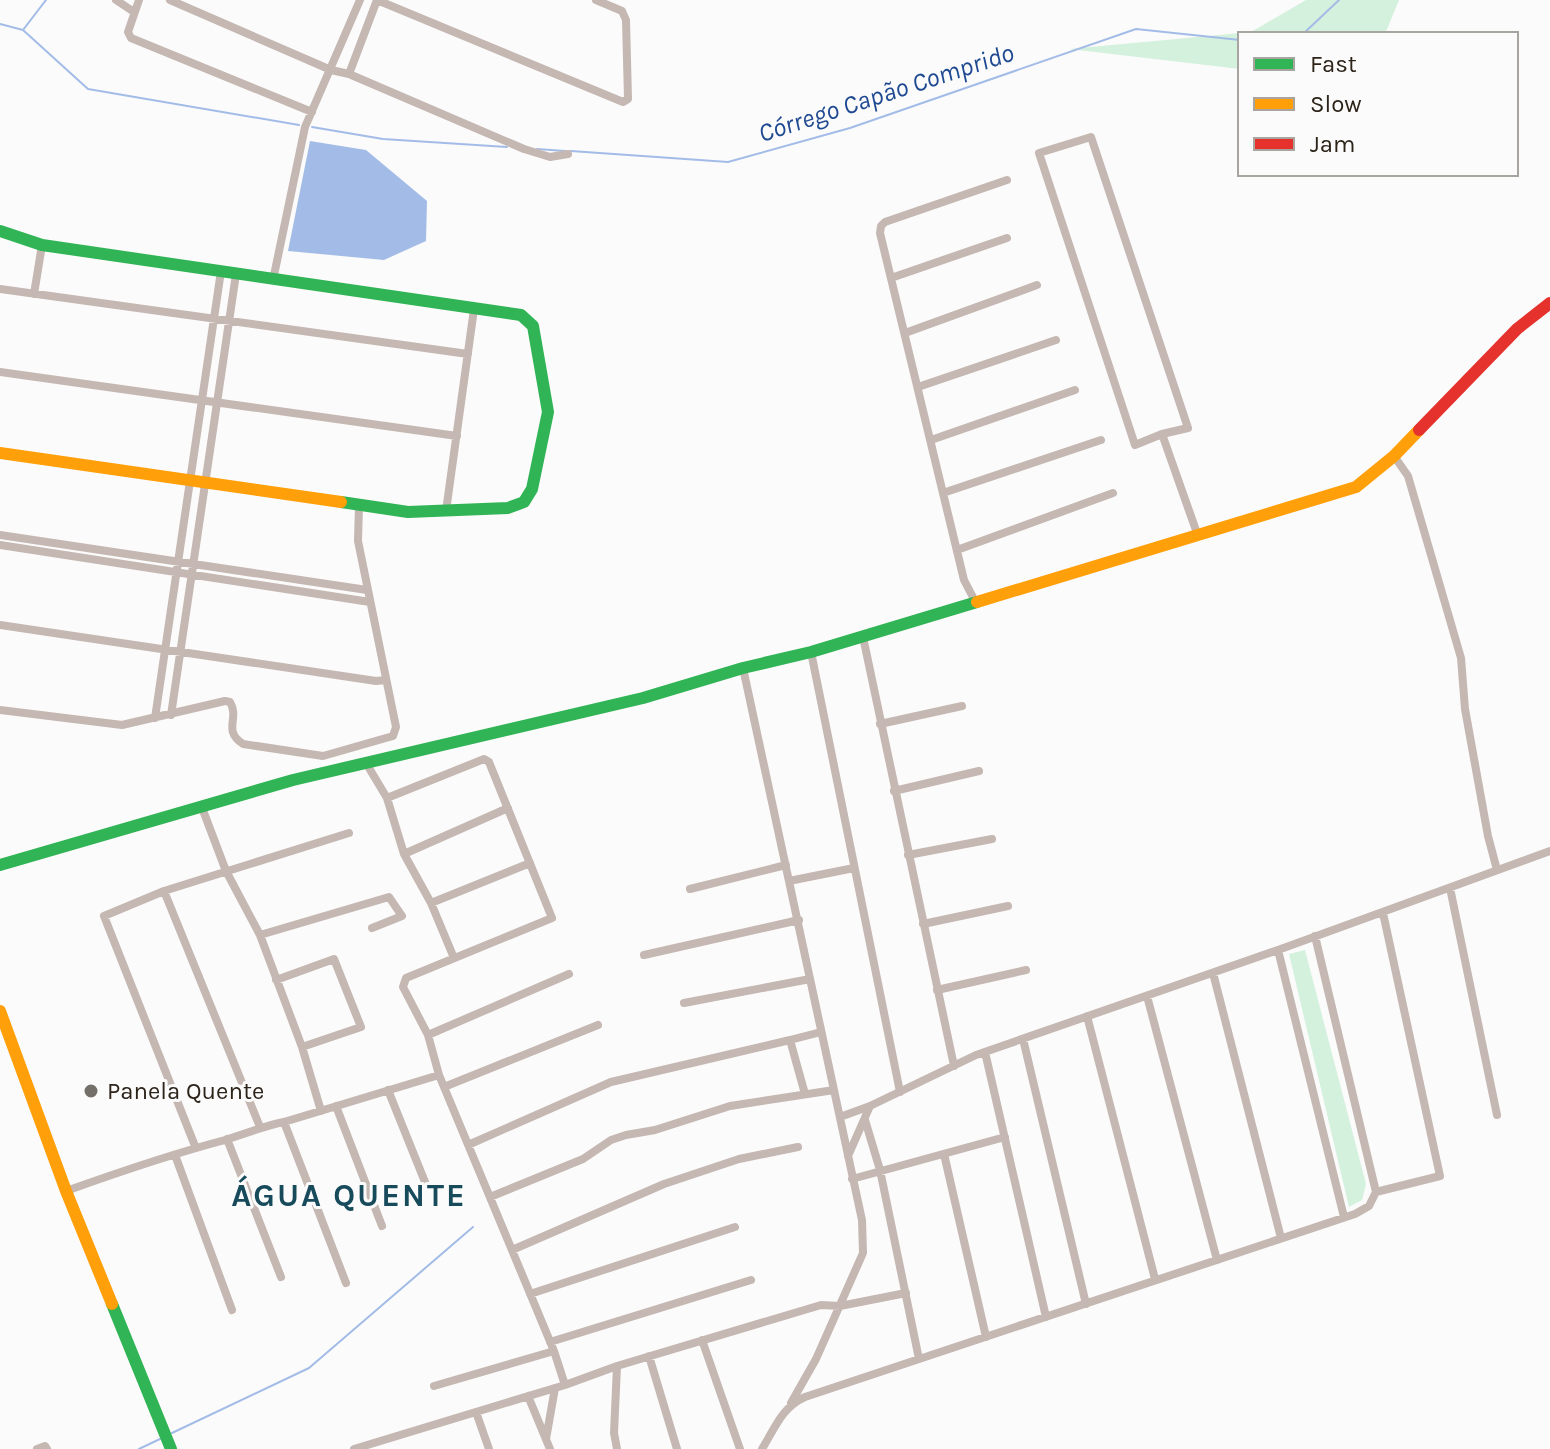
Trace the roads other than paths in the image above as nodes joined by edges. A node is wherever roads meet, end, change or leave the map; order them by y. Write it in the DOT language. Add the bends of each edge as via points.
graph roads {
  1 [pos="116,0"];
  2 [pos="139,0"];
  3 [pos="170,0"];
  4 [pos="360,0"];
  5 [pos="377,0"];
  6 [pos="596,0"];
  7 [pos="134,12"];
  8 [pos="331,70"];
  9 [pos="349,74"];
  10 [pos="312,112"];
  11 [pos="568,154"];
  12 [pos="1007,180"];
  13 [pos="0,231"];
  14 [pos="1007,238"];
  15 [pos="42,245"];
  16 [pos="221,271"];
  17 [pos="236,274"];
  18 [pos="891,278"];
  19 [pos="273,280"];
  20 [pos="1037,285"];
  21 [pos="0,289"];
  22 [pos="34,294"];
  23 [pos="1550,303"];
  24 [pos="474,309"];
  25 [pos="214,318"];
  26 [pos="229,321"];
  27 [pos="905,333"];
  28 [pos="1056,340"];
  29 [pos="468,354"];
  30 [pos="0,372"];
  31 [pos="918,387"];
  32 [pos="1075,390"];
  33 [pos="201,401"];
  34 [pos="217,403"];
  35 [pos="1162,434"];
  36 [pos="457,436"];
  37 [pos="931,440"];
  38 [pos="1101,440"];
  39 [pos="0,453"];
  40 [pos="1394,456"];
  41 [pos="189,481"];
  42 [pos="205,482"];
  43 [pos="943,493"];
  44 [pos="1113,493"];
  45 [pos="359,505"];
  46 [pos="446,511"];
  47 [pos="0,535"];
  48 [pos="1198,536"];
  49 [pos="0,545"];
  50 [pos="957,550"];
  51 [pos="177,561"];
  52 [pos="192,563"];
  53 [pos="176,572"];
  54 [pos="192,574"];
  55 [pos="367,590"];
  56 [pos="370,602"];
  57 [pos="976,603"];
  58 [pos="0,625"];
  59 [pos="863,637"];
  60 [pos="165,650"];
  61 [pos="811,652"];
  62 [pos="180,653"];
  63 [pos="743,668"];
  64 [pos="386,680"];
  65 [pos="962,706"];
  66 [pos="0,710"];
  67 [pos="171,715"];
  68 [pos="155,718"];
  69 [pos="880,724"];
  70 [pos="366,763"];
  71 [pos="979,771"];
  72 [pos="894,791"];
  73 [pos="387,798"];
  74 [pos="201,805"];
  75 [pos="508,808"];
  76 [pos="349,833"];
  77 [pos="992,839"];
  78 [pos="1550,851"];
  79 [pos="404,854"];
  80 [pos="908,855"];
  81 [pos="530,863"];
  82 [pos="0,865"];
  83 [pos="786,865"];
  84 [pos="854,868"];
  85 [pos="1497,870"];
  86 [pos="226,871"];
  87 [pos="789,881"];
  88 [pos="1450,888"];
  89 [pos="690,889"];
  90 [pos="164,891"];
  91 [pos="431,903"];
  92 [pos="1008,906"];
  93 [pos="1383,913"];
  94 [pos="799,920"];
  95 [pos="923,924"];
  96 [pos="372,928"];
  97 [pos="260,935"];
  98 [pos="1315,936"];
  99 [pos="1278,950"];
  100 [pos="644,955"];
  101 [pos="454,958"];
  102 [pos="1026,970"];
  103 [pos="1213,973"];
  104 [pos="569,974"];
  105 [pos="810,979"];
  106 [pos="276,980"];
  107 [pos="937,990"];
  108 [pos="1147,996"];
  109 [pos="684,1003"];
  110 [pos="0,1011"];
  111 [pos="1087,1016"];
  112 [pos="598,1025"];
  113 [pos="821,1032"];
  114 [pos="428,1035"];
  115 [pos="1023,1039"];
  116 [pos="790,1040"];
  117 [pos="302,1047"];
  118 [pos="985,1052"];
  119 [pos="954,1066"];
  120 [pos="439,1075"];
  121 [pos="444,1087"];
  122 [pos="388,1090"];
  123 [pos="834,1090"];
  124 [pos="900,1092"];
  125 [pos="805,1094"];
  126 [pos="336,1106"];
  127 [pos="870,1106"];
  128 [pos="321,1111"];
  129 [pos="1497,1115"];
  130 [pos="840,1117"];
  131 [pos="865,1120"];
  132 [pos="284,1122"];
  133 [pos="260,1127"];
  134 [pos="1005,1137"];
  135 [pos="227,1139"];
  136 [pos="468,1145"];
  137 [pos="195,1146"];
  138 [pos="798,1147"];
  139 [pos="944,1154"];
  140 [pos="175,1155"];
  141 [pos="848,1157"];
  142 [pos="880,1170"];
  143 [pos="852,1179"];
  144 [pos="425,1182"];
  145 [pos="66,1191"];
  146 [pos="1376,1192"];
  147 [pos="490,1197"];
  148 [pos="1344,1217"];
  149 [pos="382,1226"];
  150 [pos="735,1227"];
  151 [pos="1281,1238"];
  152 [pos="512,1250"];
  153 [pos="1217,1260"];
  154 [pos="281,1277"];
  155 [pos="1155,1279"];
  156 [pos="751,1280"];
  157 [pos="346,1283"];
  158 [pos="906,1293"];
  159 [pos="530,1294"];
  160 [pos="1086,1304"];
  161 [pos="840,1306"];
  162 [pos="232,1310"];
  163 [pos="1046,1317"];
  164 [pos="986,1337"];
  165 [pos="702,1340"];
  166 [pos="552,1347"];
  167 [pos="649,1356"];
  168 [pos="919,1359"];
  169 [pos="617,1366"];
  170 [pos="434,1386"];
  171 [pos="560,1386"];
  172 [pos="528,1396"];
  173 [pos="790,1404"];
  174 [pos="476,1412"];
  175 [pos="546,1439"];
  176 [pos="37,1449"];
  177 [pos="47,1449"];
  178 [pos="171,1449"];
  179 [pos="354,1449"];
  180 [pos="489,1449"];
  181 [pos="550,1449"];
  182 [pos="617,1449"];
  183 [pos="677,1449"];
  184 [pos="740,1449"];
  185 [pos="762,1449"];
  1 -- 7 [label="street"];
  2 -- 7 [label="street"];
  3 -- 8 [label="street"];
  4 -- 8 [label="street"];
  5 -- 6 [label="street" via="623,102 628,99 626,20 622,11"];
  5 -- 9 [label="street"];
  7 -- 10 [label="street" via="131,38"];
  8 -- 9 [label="street"];
  8 -- 10 [label="street"];
  9 -- 11 [label="street" via="524,149 550,157"];
  10 -- 19 [label="street" via="301,139"];
  12 -- 18 [label="street" via="885,222 880,233"];
  13 -- 15 [label="street"];
  14 -- 18 [label="street"];
  15 -- 16 [label="street"];
  15 -- 22 [label="street"];
  16 -- 17 [label="street"];
  16 -- 25 [label="street"];
  17 -- 19 [label="street"];
  17 -- 26 [label="street"];
  18 -- 27 [label="street"];
  19 -- 24 [label="street"];
  20 -- 27 [label="street"];
  21 -- 22 [label="street"];
  22 -- 25 [label="street"];
  23 -- 40 [label="street" via="1517,329"];
  24 -- 29 [label="street"];
  24 -- 46 [label="street" via="521,315 533,326 548,412 532,489 524,502 508,508"];
  25 -- 26 [label="street"];
  25 -- 33 [label="street"];
  26 -- 29 [label="street"];
  26 -- 34 [label="street"];
  27 -- 31 [label="street"];
  28 -- 31 [label="street"];
  29 -- 36 [label="street"];
  30 -- 33 [label="street"];
  31 -- 37 [label="street"];
  32 -- 37 [label="street"];
  33 -- 34 [label="street"];
  33 -- 41 [label="street"];
  34 -- 36 [label="street"];
  34 -- 42 [label="street"];
  35 -- 35 [label="street" via="1135,445 1039,153 1091,137 1188,428"];
  35 -- 48 [label="street"];
  36 -- 46 [label="street"];
  37 -- 43 [label="street"];
  38 -- 43 [label="street"];
  39 -- 41 [label="street"];
  40 -- 48 [label="street" via="1356,487"];
  40 -- 85 [label="street" via="1408,476 1461,658 1465,709"];
  41 -- 42 [label="street"];
  41 -- 51 [label="street"];
  42 -- 45 [label="street"];
  42 -- 52 [label="street"];
  43 -- 50 [label="street"];
  44 -- 50 [label="street"];
  45 -- 46 [label="street"];
  45 -- 55 [label="street" via="358,541"];
  47 -- 51 [label="street"];
  48 -- 57 [label="street"];
  49 -- 53 [label="street"];
  50 -- 57 [label="street"];
  51 -- 52 [label="street"];
  51 -- 53 [label="street"];
  52 -- 54 [label="street"];
  52 -- 55 [label="street"];
  53 -- 54 [label="street"];
  53 -- 60 [label="street"];
  54 -- 56 [label="street"];
  54 -- 62 [label="street"];
  55 -- 56 [label="street"];
  56 -- 64 [label="street"];
  57 -- 59 [label="street"];
  58 -- 60 [label="street"];
  59 -- 61 [label="street"];
  59 -- 69 [label="street"];
  60 -- 62 [label="street"];
  60 -- 68 [label="street"];
  61 -- 63 [label="street"];
  61 -- 84 [label="street"];
  62 -- 64 [label="street"];
  62 -- 67 [label="street"];
  63 -- 70 [label="street" via="643,698"];
  63 -- 83 [label="street"];
  64 -- 67 [label="street" via="396,727 393,736 323,756 243,744 231,729 230,702"];
  65 -- 69 [label="street"];
  66 -- 68 [label="street" via="110,725"];
  67 -- 68 [label="street"];
  69 -- 72 [label="street"];
  70 -- 73 [label="street"];
  70 -- 74 [label="street"];
  71 -- 72 [label="street"];
  72 -- 80 [label="street"];
  73 -- 75 [label="street" via="484,759"];
  73 -- 79 [label="street"];
  74 -- 82 [label="street"];
  74 -- 86 [label="street"];
  75 -- 79 [label="street"];
  75 -- 81 [label="street"];
  76 -- 86 [label="street"];
  77 -- 80 [label="street"];
  78 -- 85 [label="street"];
  79 -- 91 [label="street"];
  80 -- 95 [label="street"];
  81 -- 91 [label="street"];
  81 -- 101 [label="street" via="552,918"];
  83 -- 87 [label="street"];
  83 -- 89 [label="street"];
  84 -- 87 [label="street"];
  84 -- 124 [label="street"];
  85 -- 88 [label="street"];
  86 -- 90 [label="street"];
  86 -- 97 [label="street"];
  87 -- 94 [label="street"];
  88 -- 93 [label="street"];
  88 -- 129 [label="street"];
  90 -- 133 [label="street"];
  90 -- 137 [label="street" via="104,916"];
  91 -- 101 [label="street"];
  92 -- 95 [label="street"];
  93 -- 98 [label="street"];
  93 -- 146 [label="street" via="1440,1176"];
  94 -- 100 [label="street"];
  94 -- 105 [label="street"];
  95 -- 107 [label="street"];
  96 -- 97 [label="street" via="402,916 389,897"];
  97 -- 106 [label="street"];
  98 -- 99 [label="street"];
  98 -- 146 [label="street"];
  99 -- 103 [label="street"];
  99 -- 148 [label="street"];
  101 -- 114 [label="street" via="404,983"];
  102 -- 107 [label="street"];
  103 -- 108 [label="street"];
  103 -- 151 [label="street"];
  104 -- 114 [label="street"];
  105 -- 109 [label="street"];
  105 -- 113 [label="street"];
  106 -- 117 [label="street"];
  106 -- 117 [label="street" via="334,959 361,1027"];
  107 -- 119 [label="street"];
  108 -- 111 [label="street"];
  108 -- 153 [label="street"];
  110 -- 145 [label="street"];
  111 -- 115 [label="street"];
  111 -- 155 [label="street"];
  112 -- 121 [label="street"];
  113 -- 116 [label="street"];
  113 -- 123 [label="street"];
  114 -- 120 [label="street"];
  115 -- 118 [label="street"];
  115 -- 160 [label="street"];
  116 -- 125 [label="street"];
  116 -- 136 [label="street" via="611,1082"];
  117 -- 128 [label="street"];
  118 -- 119 [label="street"];
  118 -- 134 [label="street"];
  119 -- 124 [label="street"];
  120 -- 121 [label="street"];
  120 -- 122 [label="street"];
  121 -- 136 [label="street"];
  122 -- 126 [label="street"];
  122 -- 144 [label="street"];
  123 -- 125 [label="street"];
  123 -- 130 [label="street"];
  124 -- 127 [label="street"];
  125 -- 147 [label="street" via="730,1106 626,1135 583,1159"];
  126 -- 128 [label="street"];
  126 -- 149 [label="street"];
  127 -- 130 [label="street"];
  127 -- 131 [label="street"];
  128 -- 132 [label="street"];
  130 -- 141 [label="street"];
  131 -- 141 [label="street"];
  131 -- 142 [label="street"];
  132 -- 133 [label="street"];
  132 -- 157 [label="street"];
  133 -- 135 [label="street"];
  134 -- 139 [label="street"];
  134 -- 163 [label="street"];
  135 -- 137 [label="street"];
  135 -- 154 [label="street"];
  136 -- 147 [label="street"];
  137 -- 140 [label="street"];
  138 -- 152 [label="street" via="739,1159 664,1184"];
  139 -- 142 [label="street"];
  139 -- 164 [label="street"];
  140 -- 145 [label="street"];
  140 -- 162 [label="street"];
  141 -- 143 [label="street"];
  142 -- 143 [label="street"];
  142 -- 158 [label="street"];
  143 -- 161 [label="street" via="863,1253"];
  145 -- 178 [label="street"];
  146 -- 148 [label="street" via="1369,1206"];
  147 -- 152 [label="street"];
  148 -- 151 [label="street"];
  150 -- 159 [label="street"];
  151 -- 153 [label="street"];
  152 -- 159 [label="street"];
  153 -- 155 [label="street"];
  155 -- 160 [label="street"];
  156 -- 166 [label="street"];
  158 -- 161 [label="street"];
  158 -- 168 [label="street"];
  159 -- 166 [label="street"];
  160 -- 163 [label="street"];
  161 -- 165 [label="street" via="821,1305"];
  161 -- 173 [label="street"];
  163 -- 164 [label="street"];
  164 -- 168 [label="street"];
  165 -- 167 [label="street"];
  165 -- 184 [label="street"];
  166 -- 170 [label="street"];
  166 -- 171 [label="street"];
  167 -- 169 [label="street"];
  167 -- 183 [label="street"];
  168 -- 173 [label="street"];
  169 -- 171 [label="street"];
  169 -- 182 [label="street"];
  171 -- 172 [label="street"];
  171 -- 175 [label="street"];
  172 -- 174 [label="street"];
  172 -- 175 [label="street"];
  173 -- 185 [label="street"];
  174 -- 179 [label="street"];
  174 -- 180 [label="street"];
  175 -- 181 [label="street"];
  176 -- 177 [label="street"];
}
